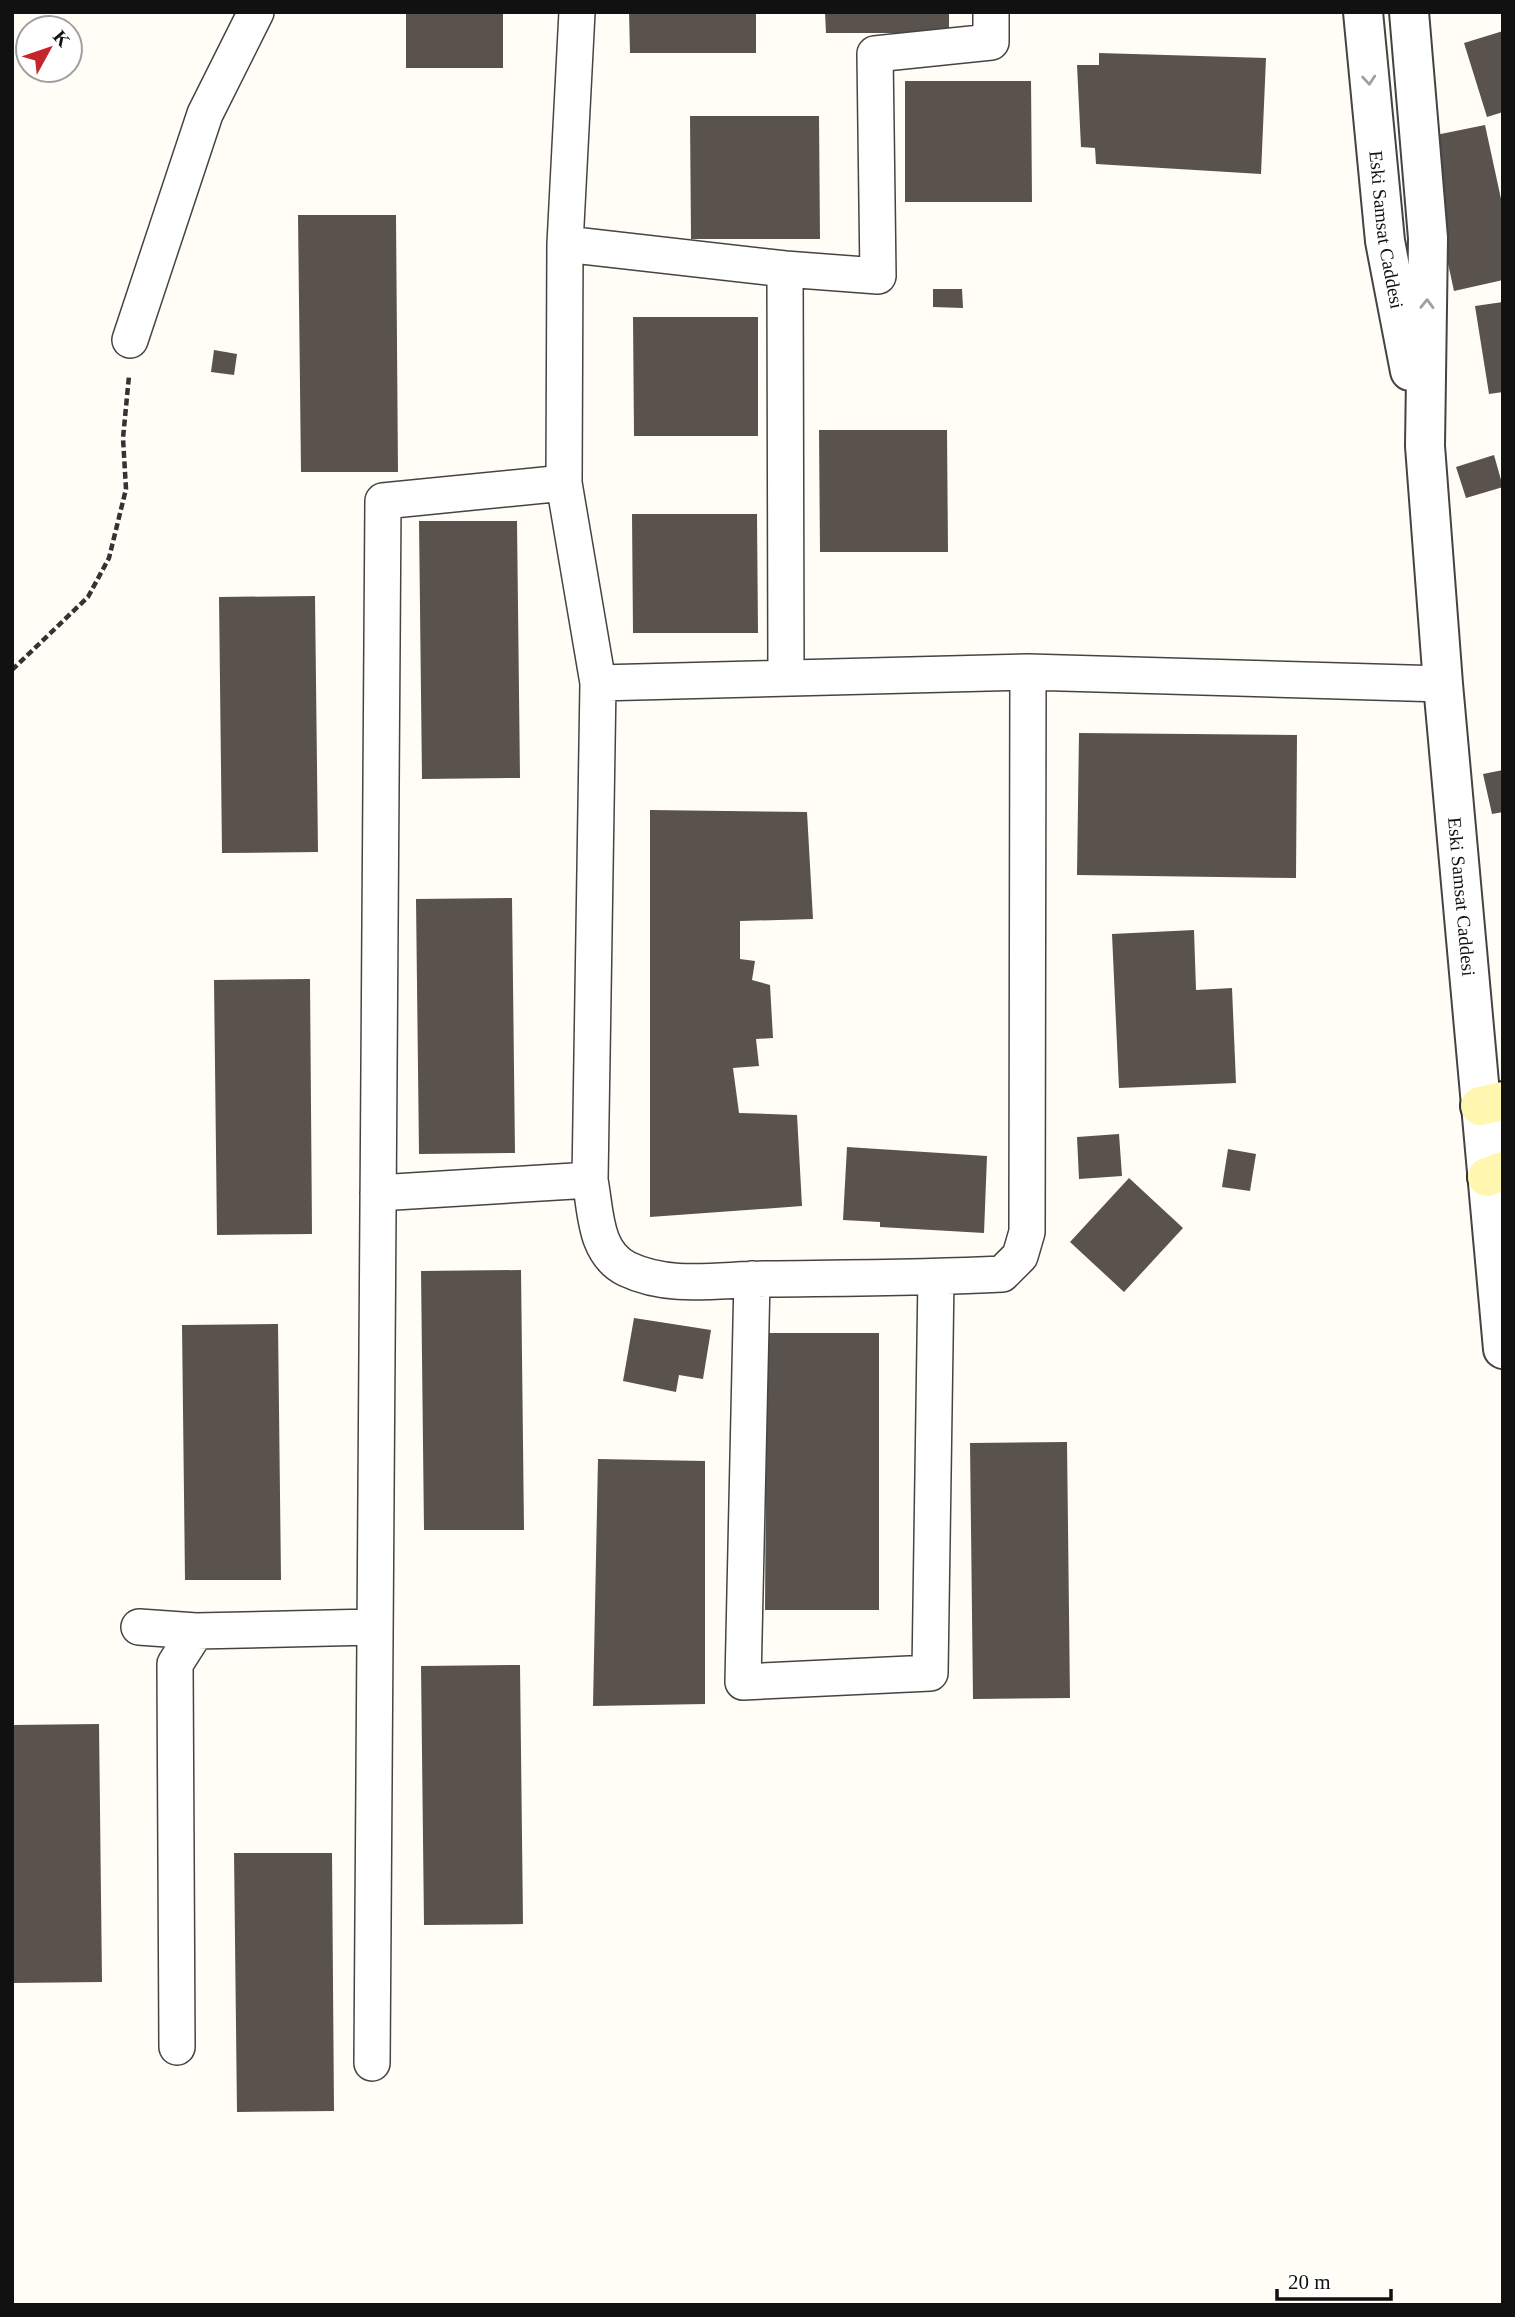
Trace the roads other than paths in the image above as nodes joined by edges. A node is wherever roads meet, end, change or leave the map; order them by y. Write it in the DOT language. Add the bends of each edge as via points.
graph roads {
  1 [pos="256,12"];
  2 [pos="577,12"];
  3 [pos="991,12"];
  4 [pos="1363,12"];
  5 [pos="1409,12"];
  6 [pos="565,244"];
  7 [pos="785,269"];
  8 [pos="130,340"];
  9 [pos="1425,446"];
  10 [pos="564,483"];
  11 [pos="1028,672"];
  12 [pos="786,676"];
  13 [pos="598,683"];
  14 [pos="1443,684"];
  15 [pos="1492,1104"];
  16 [pos="1495,1174"];
  17 [pos="590,1180"];
  18 [pos="378,1193"];
  19 [pos="936,1277"];
  20 [pos="752,1279"];
  21 [pos="1503,1349"];
  22 [pos="139,1627"];
  23 [pos="373,1627"];
  24 [pos="196,1631"];
  25 [pos="177,2047"];
  26 [pos="372,2063"];
  1 -- 8 [label="street" via="205,114"];
  2 -- 6 [label="street"];
  3 -- 7 [label="street" via="991,42 875,54 878,276"];
  4 -- 9 [label="street, Eski Samsat Caddesi, one-way" via="1385,241"];
  9 -- 5 [label="street, Eski Samsat Caddesi, one-way" via="1428,238"];
  6 -- 7 [label="street"];
  6 -- 10 [label="street"];
  7 -- 12 [label="street"];
  9 -- 14 [label="street, Eski Samsat Caddesi"];
  10 -- 13 [label="street"];
  10 -- 18 [label="street" via="383,501"];
  11 -- 12 [label="street"];
  11 -- 14 [label="street"];
  11 -- 19 [label="street" via="1027,1232 1020,1256 1002,1274"];
  12 -- 13 [label="street"];
  13 -- 17 [label="street"];
  14 -- 15 [label="street, Eski Samsat Caddesi"];
  15 -- 16 [label="street, Eski Samsat Caddesi"];
  16 -- 21 [label="street, Eski Samsat Caddesi"];
  17 -- 18 [label="street"];
  17 -- 20 [label="street" via="601,1246 625,1269 677,1283"];
  18 -- 23 [label="street"];
  19 -- 20 [label="street"];
  19 -- 20 [label="street" via="930,1673 743,1682"];
  22 -- 24 [label="street"];
  23 -- 24 [label="street"];
  23 -- 26 [label="street"];
  24 -- 25 [label="street" via="175,1664"];
}
